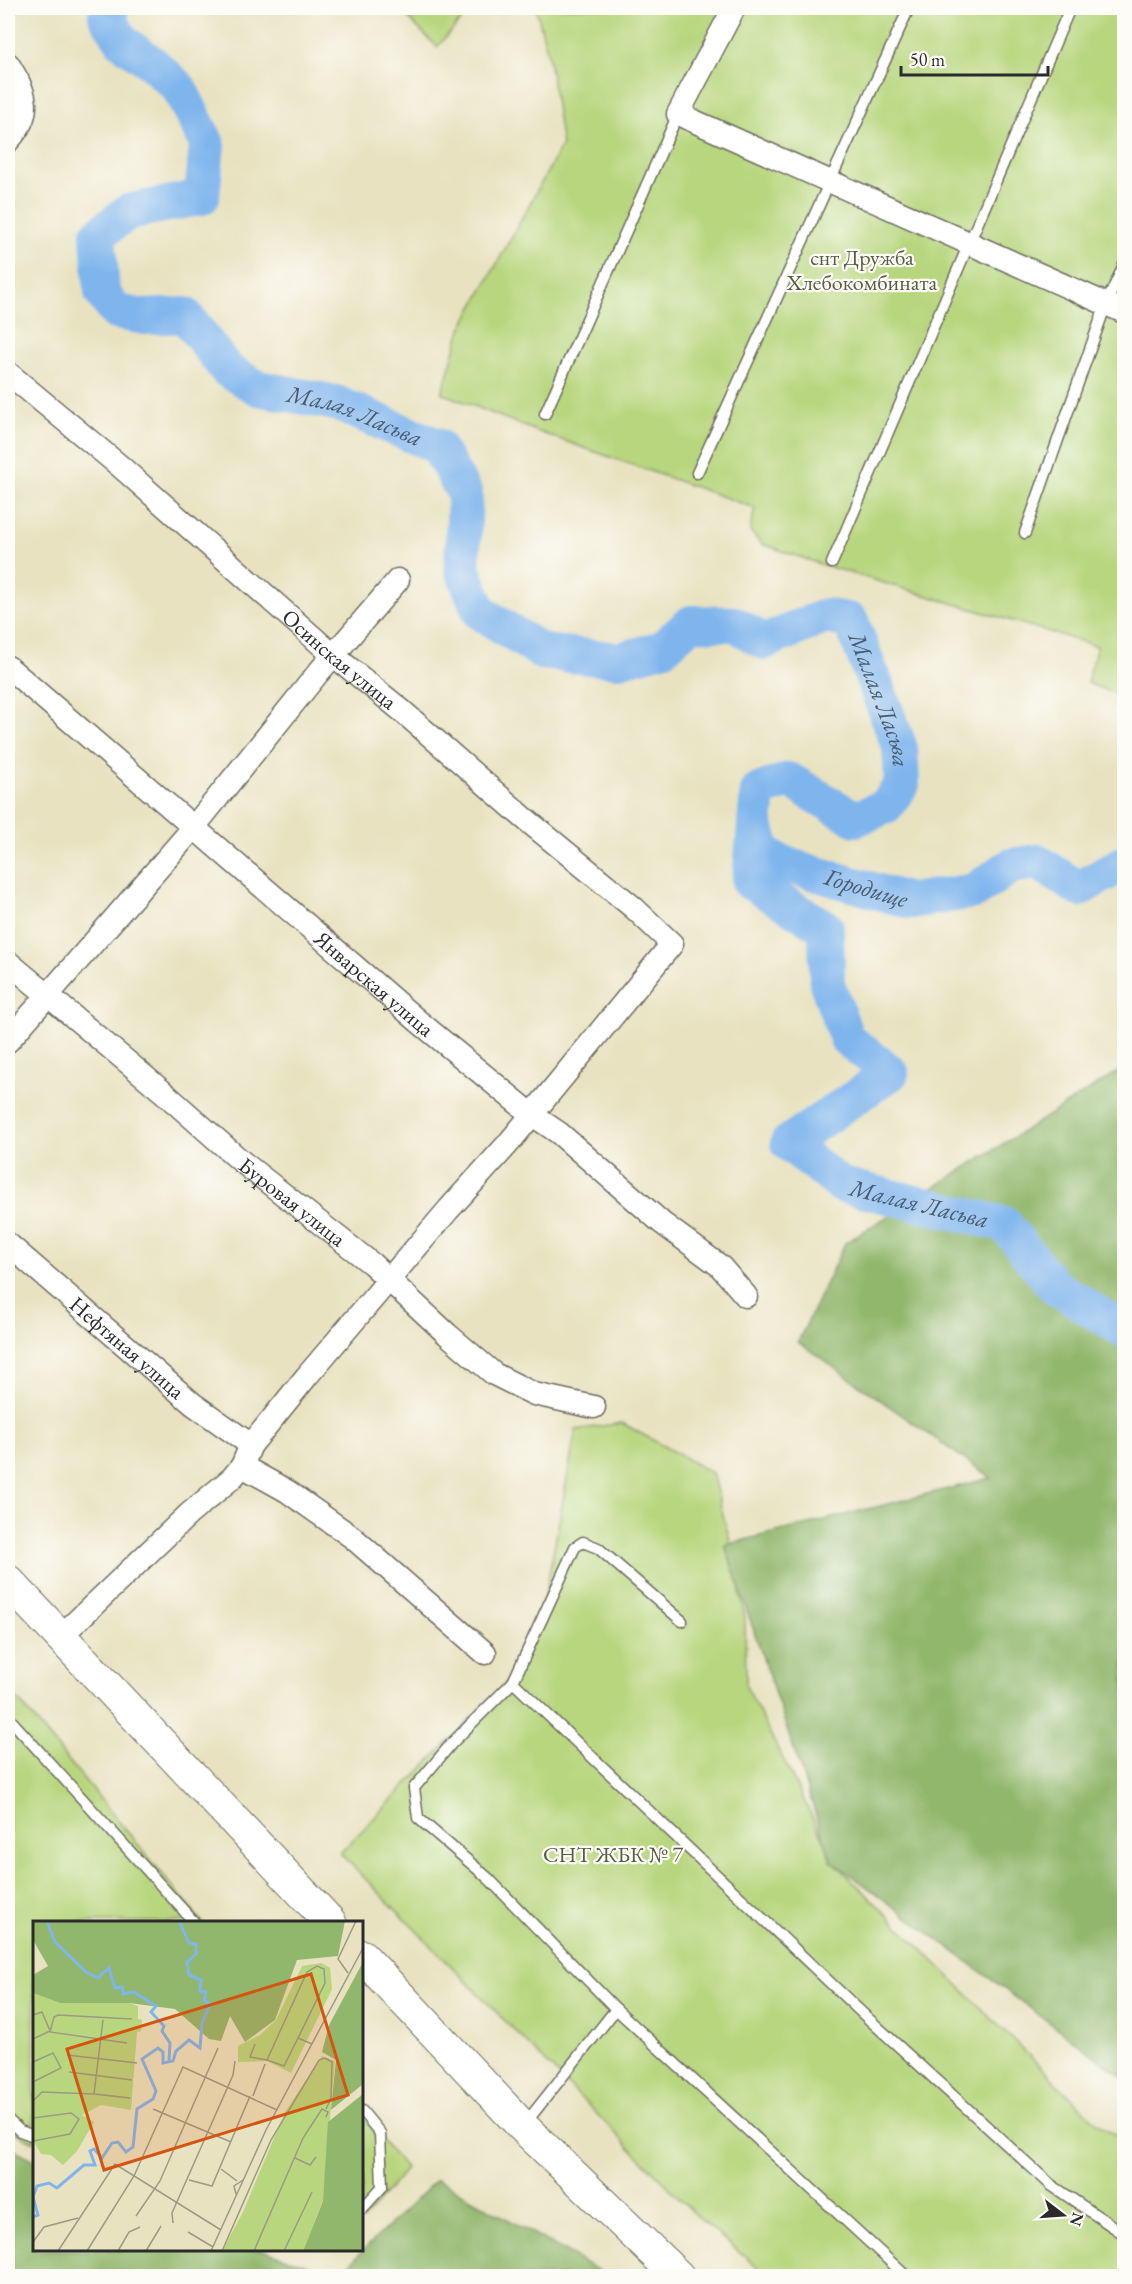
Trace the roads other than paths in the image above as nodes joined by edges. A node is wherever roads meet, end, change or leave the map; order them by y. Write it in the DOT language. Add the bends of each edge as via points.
graph roads {
  1 [pos="734,8"];
  2 [pos="909,8"];
  3 [pos="1070,8"];
  4 [pos="8,64"];
  5 [pos="678,114"];
  6 [pos="8,141"];
  7 [pos="829,181"];
  8 [pos="970,243"];
  9 [pos="1125,265"];
  10 [pos="1115,308"];
  11 [pos="8,374"];
  12 [pos="545,414"];
  13 [pos="697,474"];
  14 [pos="1025,533"];
  15 [pos="832,563"];
  16 [pos="398,580"];
  17 [pos="333,655"];
  18 [pos="8,667"];
  19 [pos="194,827"];
  20 [pos="8,962"];
  21 [pos="46,995"];
  22 [pos="8,1041"];
  23 [pos="531,1114"];
  24 [pos="8,1244"];
  25 [pos="389,1281"];
  26 [pos="746,1296"];
  27 [pos="594,1407"];
  28 [pos="246,1456"];
  29 [pos="8,1581"];
  30 [pos="682,1622"];
  31 [pos="62,1636"];
  32 [pos="486,1653"];
  33 [pos="513,1682"];
  34 [pos="8,1717"];
  35 [pos="192,1921"];
  36 [pos="328,1921"];
  37 [pos="363,1957"];
  38 [pos="616,2009"];
  39 [pos="363,2112"];
  40 [pos="8,2120"];
  41 [pos="523,2127"];
  42 [pos="33,2136"];
  43 [pos="363,2208"];
  44 [pos="1125,2234"];
  45 [pos="678,2277"];
  46 [pos="906,2277"];
  1 -- 5 [label="street"];
  2 -- 7 [label="lane"];
  3 -- 8 [label="lane"];
  4 -- 6 [label="street" via="25,97 22,124"];
  5 -- 7 [label="street"];
  5 -- 12 [label="lane"];
  7 -- 8 [label="street"];
  7 -- 13 [label="lane"];
  8 -- 10 [label="street"];
  8 -- 15 [label="lane"];
  9 -- 10 [label="lane"];
  10 -- 14 [label="lane"];
  11 -- 17 [label="street, Осинская улица" via="121,467"];
  16 -- 17 [label="street"];
  17 -- 19 [label="street"];
  17 -- 23 [label="street, Осинская улица" via="672,944"];
  18 -- 19 [label="street, Январская улица"];
  19 -- 21 [label="street"];
  19 -- 23 [label="street, Январская улица"];
  20 -- 21 [label="street, Буровая улица"];
  21 -- 22 [label="street"];
  21 -- 25 [label="street, Буровая улица"];
  23 -- 25 [label="street"];
  23 -- 26 [label="street, Январская улица" via="720,1266"];
  24 -- 28 [label="street, Нефтяная улица" via="193,1404"];
  25 -- 27 [label="street, Буровая улица" via="494,1374 534,1394"];
  25 -- 28 [label="street"];
  28 -- 31 [label="street" via="232,1478"];
  28 -- 32 [label="street, Нефтяная улица" via="352,1537"];
  29 -- 31 [label="main road"];
  30 -- 33 [label="lane" via="598,1548 583,1542 575,1547"];
  31 -- 36 [label="main road"];
  33 -- 38 [label="lane" via="414,1788 418,1818 488,1878"];
  33 -- 44 [label="lane" via="861,2012 1042,2177"];
  34 -- 35 [label="lane"];
  37 -- 41 [label="main road"];
  38 -- 41 [label="lane"];
  38 -- 46 [label="lane"];
  39 -- 43 [label="lane" via="380,2133 382,2187"];
  40 -- 42 [label="lane"];
  41 -- 45 [label="main road"];
}
